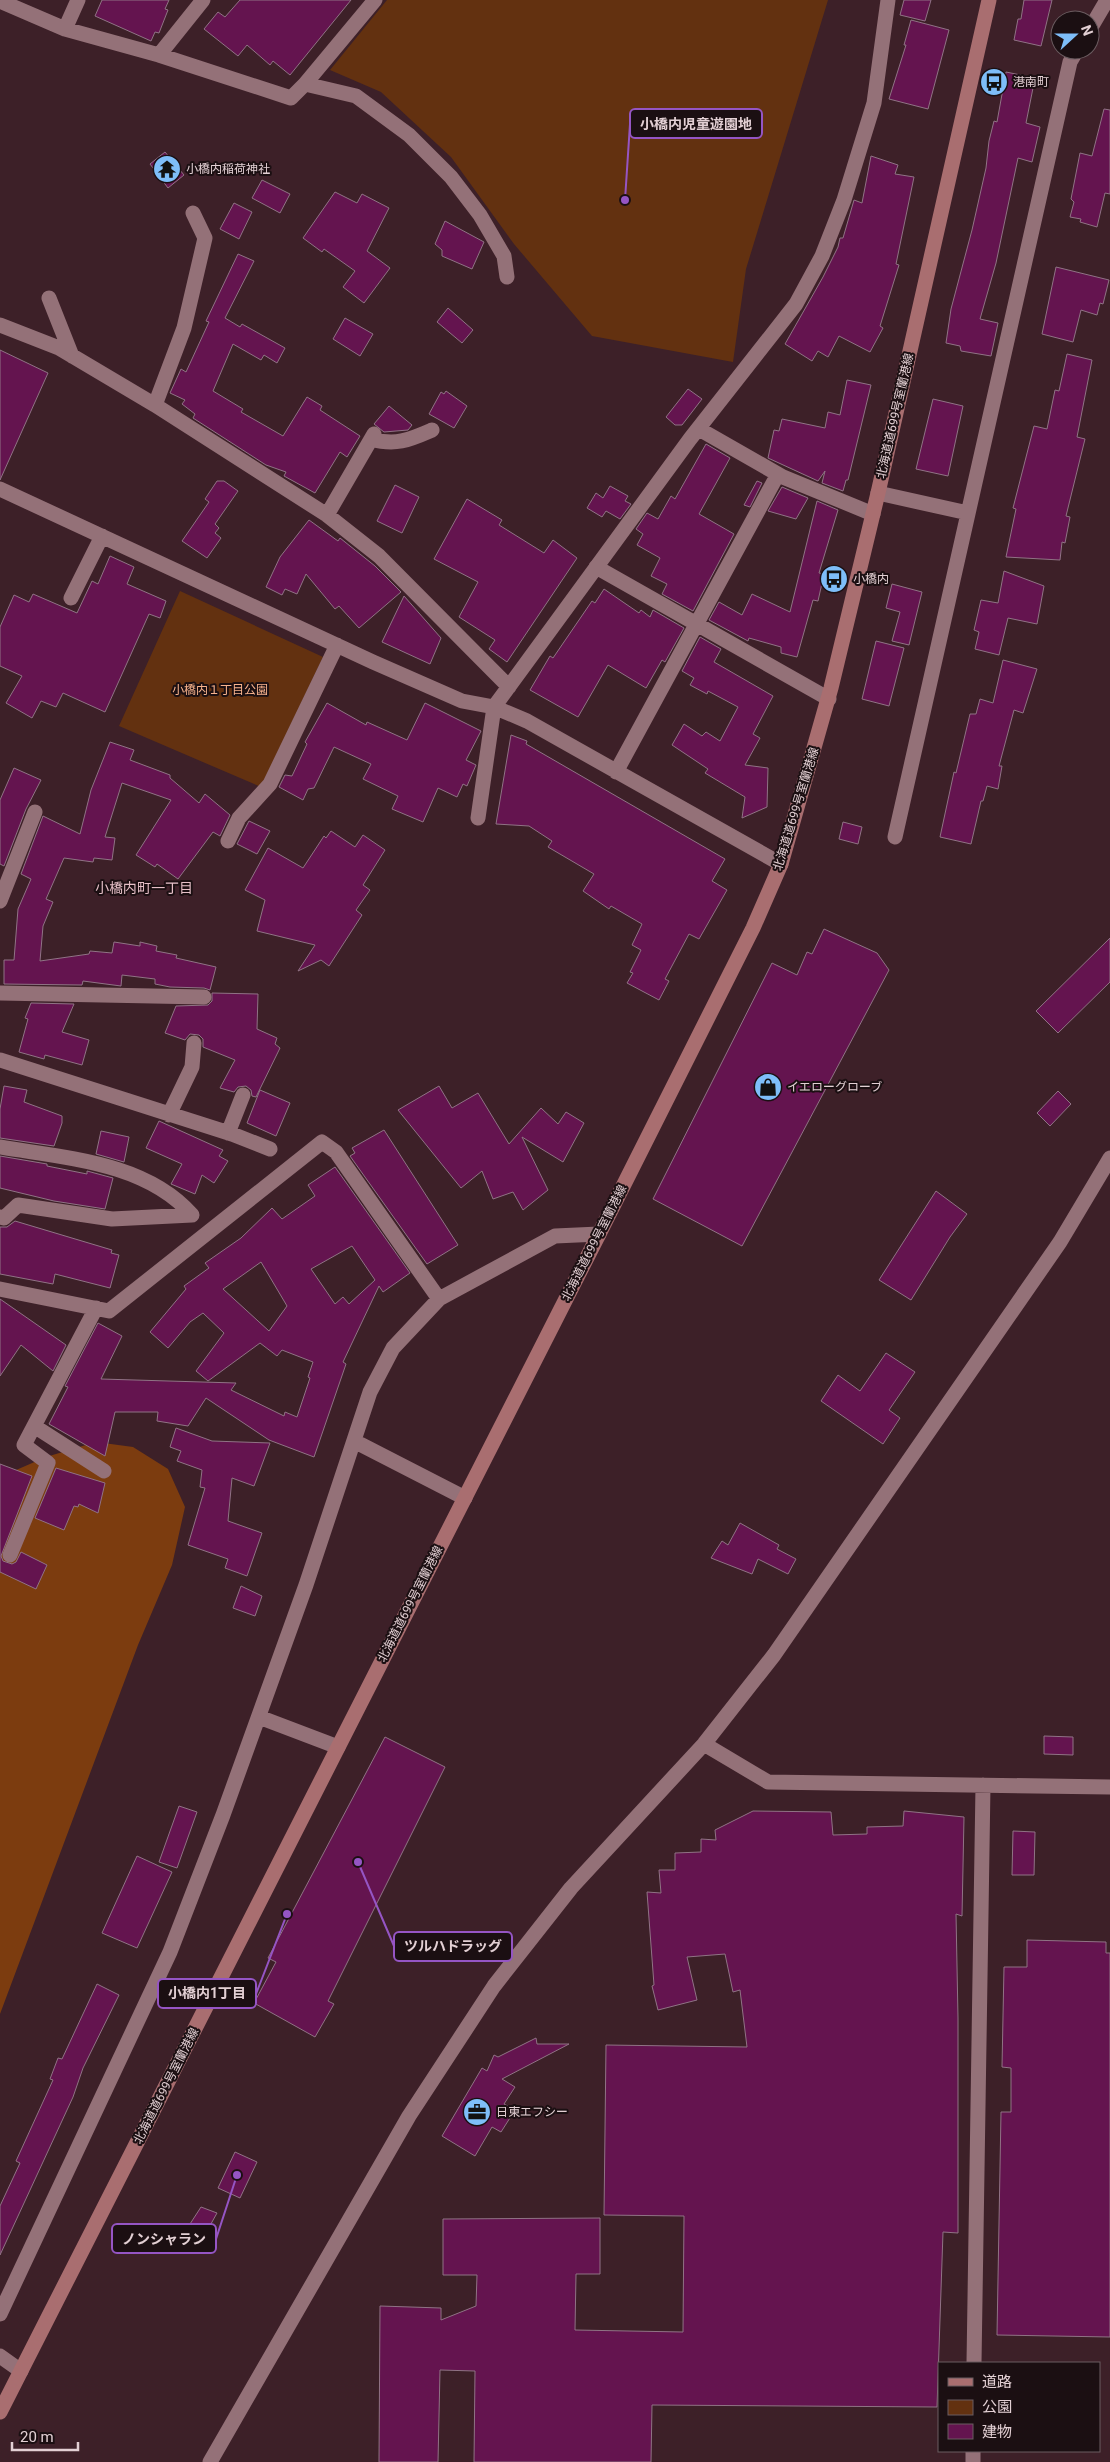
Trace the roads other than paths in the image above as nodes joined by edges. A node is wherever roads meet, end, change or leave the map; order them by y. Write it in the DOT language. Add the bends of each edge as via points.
graph roads {
  1 [pos="78,0"];
  2 [pos="203,0"];
  3 [pos="375,0"];
  4 [pos="888,0"];
  5 [pos="989,0"];
  6 [pos="1107,0"];
  7 [pos="0,1"];
  8 [pos="1100,12"];
  9 [pos="65,29"];
  10 [pos="159,55"];
  11 [pos="1071,60"];
  12 [pos="305,84"];
  13 [pos="193,213"];
  14 [pos="507,278"];
  15 [pos="49,298"];
  16 [pos="0,325"];
  17 [pos="72,356"];
  18 [pos="155,405"];
  19 [pos="700,429"];
  20 [pos="432,430"];
  21 [pos="778,474"];
  22 [pos="0,489"];
  23 [pos="878,493"];
  24 [pos="968,513"];
  25 [pos="873,514"];
  26 [pos="327,515"];
  27 [pos="102,536"];
  28 [pos="596,567"];
  29 [pos="71,598"];
  30 [pos="698,625"];
  31 [pos="337,645"];
  32 [pos="509,687"];
  33 [pos="829,699"];
  34 [pos="494,707"];
  35 [pos="616,772"];
  36 [pos="35,812"];
  37 [pos="478,818"];
  38 [pos="895,838"];
  39 [pos="228,841"];
  40 [pos="780,864"];
  41 [pos="0,901"];
  42 [pos="0,993"];
  43 [pos="204,997"];
  44 [pos="194,1043"];
  45 [pos="0,1060"];
  46 [pos="244,1095"];
  47 [pos="169,1114"];
  48 [pos="228,1133"];
  49 [pos="0,1146"];
  50 [pos="270,1149"];
  51 [pos="1109,1163"];
  52 [pos="0,1217"];
  53 [pos="599,1234"];
  54 [pos="0,1289"];
  55 [pos="439,1299"];
  56 [pos="96,1308"];
  57 [pos="34,1426"];
  58 [pos="354,1441"];
  59 [pos="104,1471"];
  60 [pos="465,1498"];
  61 [pos="10,1555"];
  62 [pos="259,1717"];
  63 [pos="704,1744"];
  64 [pos="338,1748"];
  65 [pos="983,1785"];
  66 [pos="1110,1787"];
  67 [pos="0,2314"];
  68 [pos="0,2356"];
  69 [pos="974,2362"];
  70 [pos="21,2371"];
  71 [pos="0,2412"];
  72 [pos="210,2462"];
  1 -- 9 [label="street"];
  2 -- 10 [label="street"];
  3 -- 12 [label="street"];
  4 -- 19 [label="street" via="874,103 844,200 822,256 796,304"];
  5 -- 23 [label="main road, 北海道道699号室蘭港線"];
  6 -- 8 [label="street"];
  7 -- 9 [label="street"];
  9 -- 10 [label="street"];
  10 -- 12 [label="street" via="291,98"];
  11 -- 24 [label="street"];
  12 -- 14 [label="street" via="356,96 409,135 451,177 480,215 504,256"];
  13 -- 18 [label="street" via="205,238 184,328"];
  15 -- 17 [label="street"];
  16 -- 17 [label="street"];
  17 -- 18 [label="street"];
  18 -- 26 [label="street"];
  19 -- 21 [label="street"];
  19 -- 28 [label="street" via="690,438"];
  20 -- 26 [label="street" via="404,442 382,442 373,437"];
  21 -- 25 [label="street"];
  21 -- 30 [label="street"];
  22 -- 27 [label="street"];
  23 -- 24 [label="street"];
  23 -- 25 [label="main road, 北海道道699号室蘭港線"];
  24 -- 38 [label="street"];
  25 -- 33 [label="main road, 北海道道699号室蘭港線"];
  26 -- 32 [label="street" via="379,556"];
  27 -- 29 [label="street"];
  27 -- 31 [label="street"];
  28 -- 30 [label="street"];
  28 -- 32 [label="street"];
  30 -- 33 [label="street"];
  30 -- 35 [label="street"];
  31 -- 34 [label="street" via="462,701"];
  31 -- 39 [label="street" via="270,784 239,818"];
  32 -- 34 [label="street"];
  33 -- 40 [label="main road, 北海道道699号室蘭港線"];
  34 -- 35 [label="street" via="527,721"];
  34 -- 37 [label="street"];
  35 -- 40 [label="street"];
  36 -- 41 [label="street"];
  40 -- 53 [label="main road, 北海道道699号室蘭港線" via="753,928"];
  42 -- 43 [label="street"];
  44 -- 47 [label="street" via="192,1067"];
  45 -- 47 [label="street"];
  46 -- 48 [label="street"];
  47 -- 48 [label="street"];
  48 -- 50 [label="street"];
  49 -- 52 [label="street" via="111,1167 179,1200 192,1214 112,1218 18,1205 4,1218"];
  51 -- 63 [label="street" via="1060,1242 774,1655"];
  53 -- 55 [label="street" via="555,1236"];
  53 -- 60 [label="main road, 北海道道699号室蘭港線"];
  54 -- 56 [label="street"];
  55 -- 56 [label="street" via="336,1152 322,1142 109,1311"];
  55 -- 58 [label="street" via="393,1348 370,1392"];
  56 -- 57 [label="street"];
  57 -- 59 [label="street"];
  57 -- 61 [label="street" via="24,1445 48,1463"];
  58 -- 60 [label="street"];
  58 -- 62 [label="street"];
  60 -- 64 [label="main road, 北海道道699号室蘭港線"];
  62 -- 64 [label="street"];
  62 -- 67 [label="street" via="170,1952"];
  63 -- 65 [label="street" via="768,1782"];
  63 -- 72 [label="street" via="571,1888 494,1986 409,2116"];
  64 -- 70 [label="main road, 北海道道699号室蘭港線"];
  65 -- 66 [label="street"];
  65 -- 69 [label="street"];
  68 -- 70 [label="street"];
  70 -- 71 [label="main road, 北海道道699号室蘭港線"];
}
